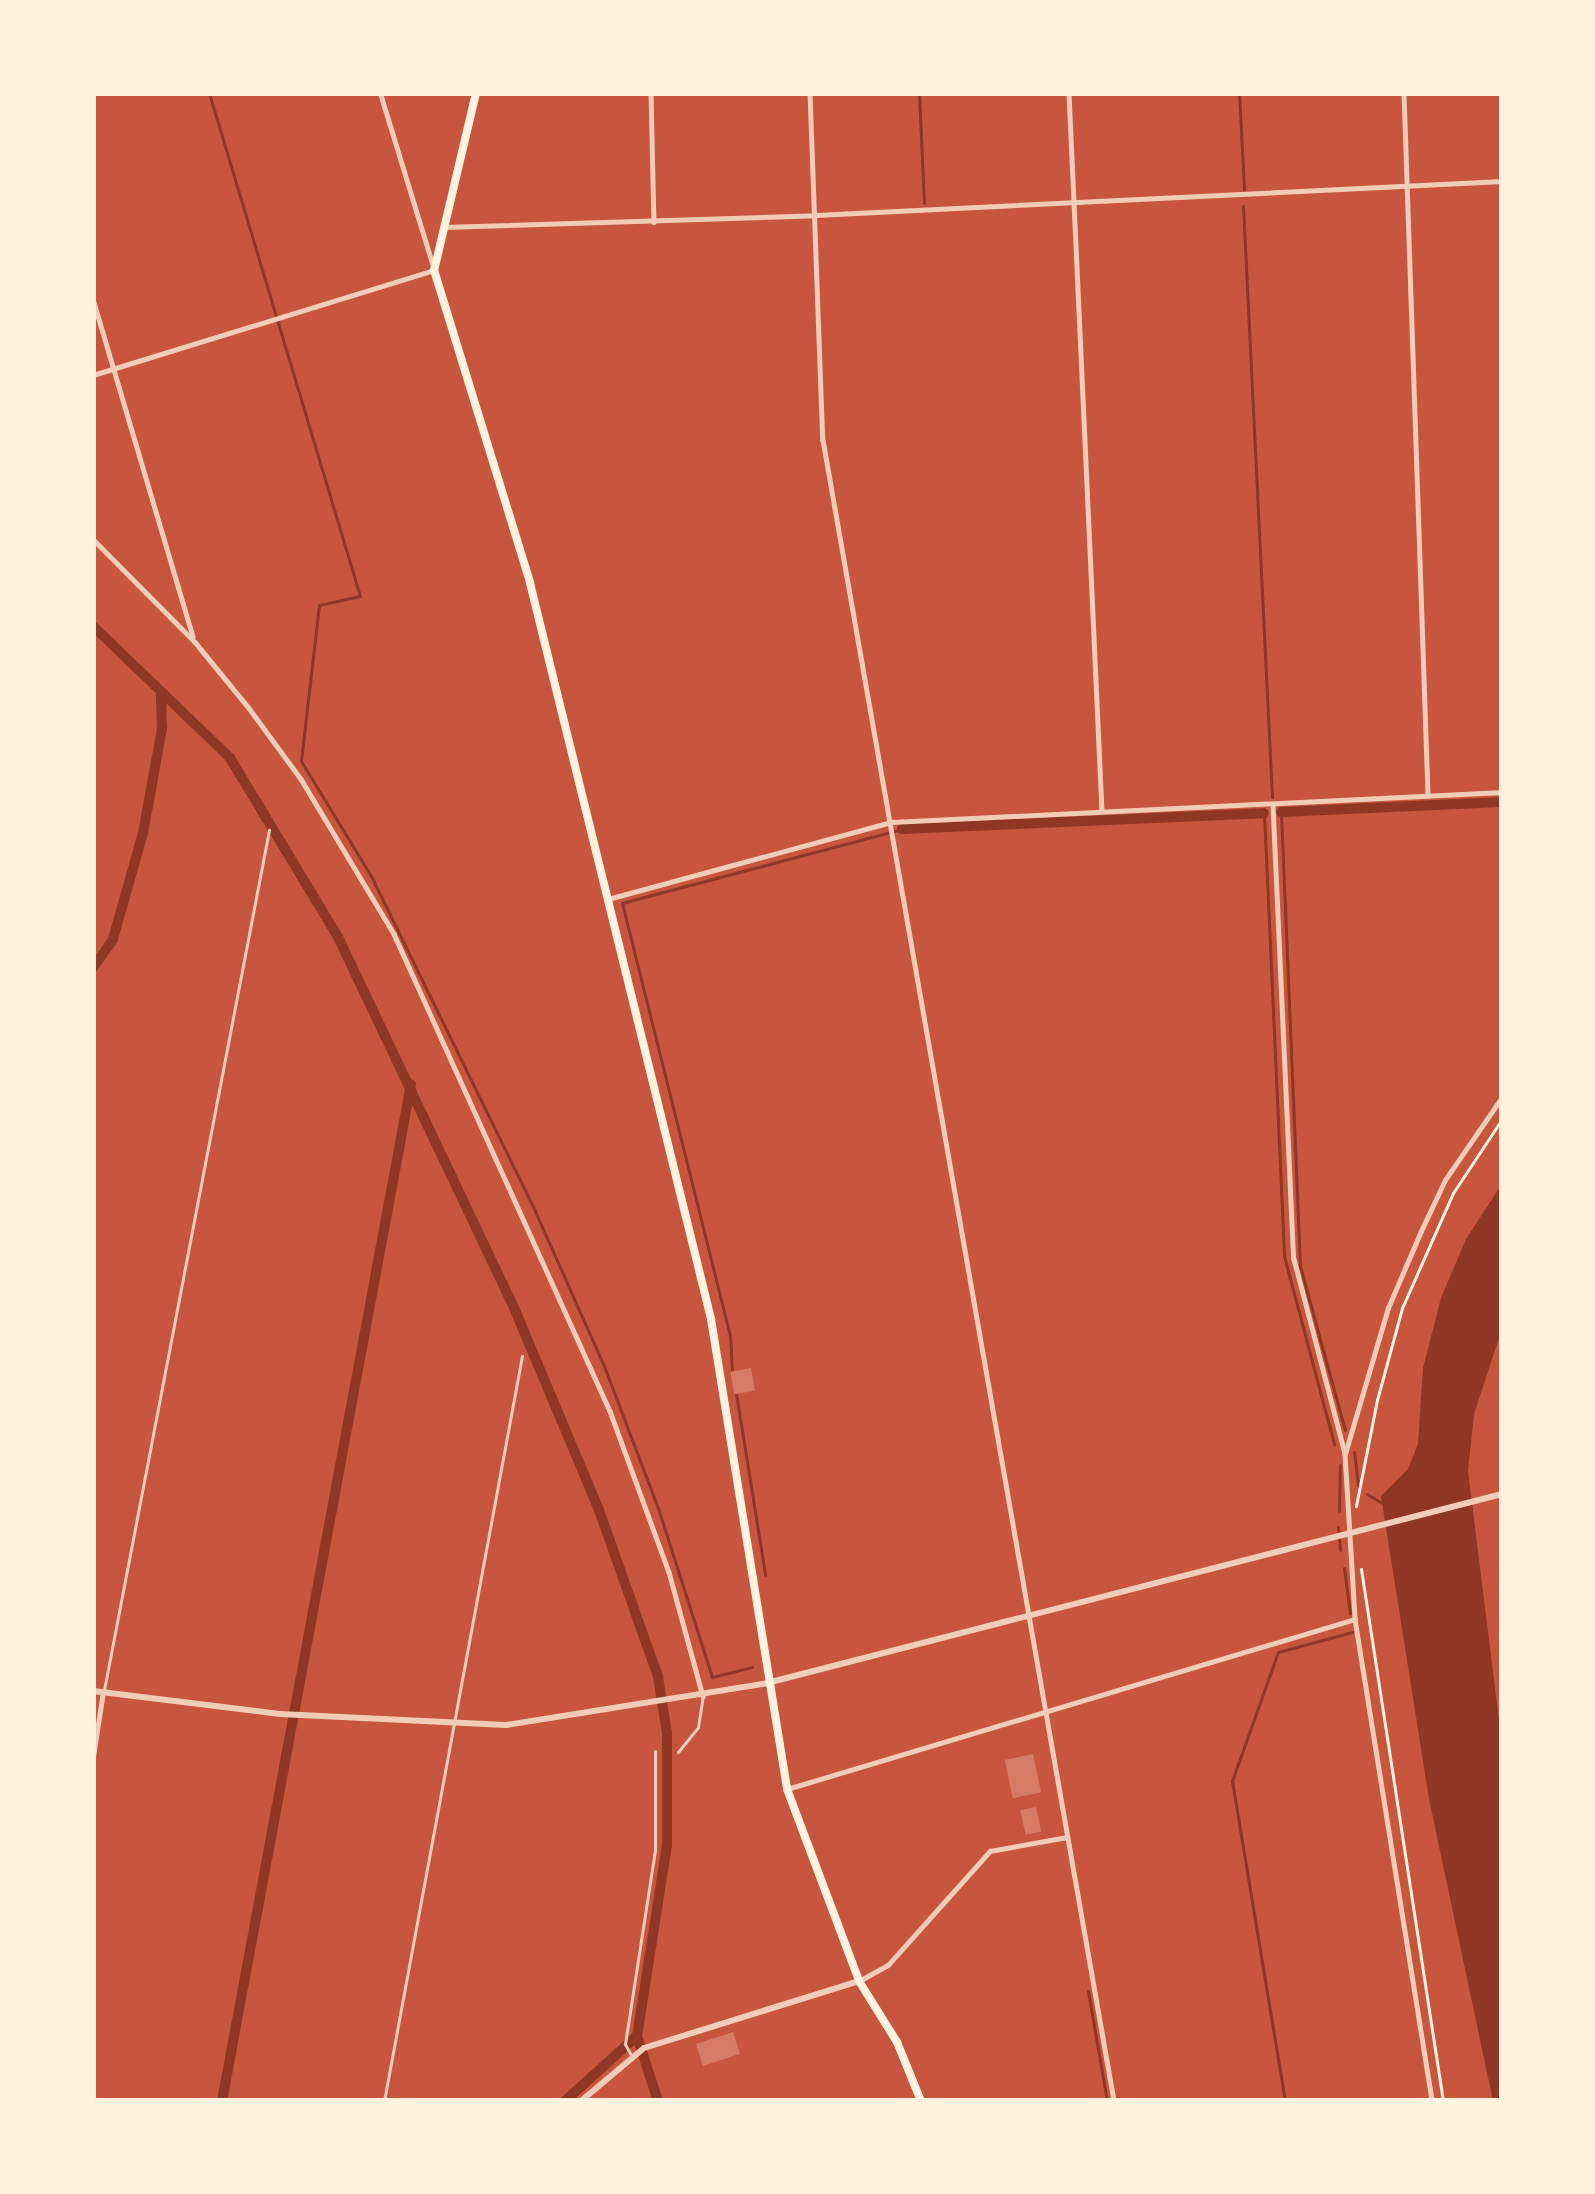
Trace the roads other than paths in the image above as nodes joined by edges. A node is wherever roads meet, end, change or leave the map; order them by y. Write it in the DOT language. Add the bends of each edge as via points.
graph roads {
  1 [pos="380,93"];
  2 [pos="476,93"];
  3 [pos="651,93"];
  4 [pos="810,93"];
  5 [pos="1069,93"];
  6 [pos="1404,93"];
  7 [pos="1502,181"];
  8 [pos="1407,184"];
  9 [pos="1074,202"];
  10 [pos="816,215"];
  11 [pos="654,222"];
  12 [pos="444,227"];
  13 [pos="434,270"];
  14 [pos="93,299"];
  15 [pos="114,369"];
  16 [pos="93,375"];
  17 [pos="93,539"];
  18 [pos="195,642"];
  19 [pos="1502,792"];
  20 [pos="1429,794"];
  21 [pos="1273,805"];
  22 [pos="1102,811"];
  23 [pos="892,822"];
  24 [pos="269,830"];
  25 [pos="608,899"];
  26 [pos="1502,1097"];
  27 [pos="522,1356"];
  28 [pos="1345,1454"];
  29 [pos="1502,1494"];
  30 [pos="1030,1617"];
  31 [pos="1355,1618"];
  32 [pos="767,1683"];
  33 [pos="93,1691"];
  34 [pos="104,1692"];
  35 [pos="703,1696"];
  36 [pos="1046,1715"];
  37 [pos="455,1725"];
  38 [pos="656,1750"];
  39 [pos="678,1752"];
  40 [pos="93,1757"];
  41 [pos="787,1790"];
  42 [pos="1068,1837"];
  43 [pos="859,1981"];
  44 [pos="631,2055"];
  45 [pos="384,2101"];
  46 [pos="581,2101"];
  47 [pos="921,2101"];
  48 [pos="1114,2101"];
  49 [pos="1432,2101"];
  1 -- 13 [label="street"];
  2 -- 12 [label="main road"];
  3 -- 11 [label="street"];
  4 -- 10 [label="street"];
  5 -- 9 [label="street"];
  6 -- 8 [label="street"];
  7 -- 8 [label="street"];
  8 -- 9 [label="street"];
  8 -- 20 [label="street"];
  9 -- 10 [label="street"];
  9 -- 22 [label="street"];
  10 -- 11 [label="street"];
  10 -- 23 [label="street" via="823,440"];
  11 -- 12 [label="street"];
  12 -- 13 [label="main road"];
  13 -- 15 [label="street"];
  13 -- 25 [label="main road" via="530,583"];
  14 -- 15 [label="street"];
  15 -- 16 [label="street"];
  15 -- 18 [label="street"];
  17 -- 18 [label="street"];
  18 -- 35 [label="street" via="301,778 394,934 610,1412 669,1572"];
  19 -- 20 [label="street"];
  20 -- 21 [label="street"];
  21 -- 22 [label="street"];
  21 -- 28 [label="street" via="1294,1259"];
  22 -- 23 [label="street"];
  23 -- 25 [label="street"];
  23 -- 30 [label="street"];
  24 -- 34 [label="lane"];
  25 -- 32 [label="main road" via="711,1318"];
  26 -- 28 [label="street" via="1421,1231 1388,1308"];
  27 -- 37 [label="lane"];
  28 -- 31 [label="street"];
  29 -- 30 [label="street"];
  30 -- 32 [label="street"];
  30 -- 36 [label="street"];
  31 -- 36 [label="street"];
  31 -- 49 [label="street"];
  32 -- 35 [label="street"];
  32 -- 41 [label="main road"];
  33 -- 34 [label="street"];
  34 -- 37 [label="street"];
  34 -- 40 [label="street"];
  35 -- 37 [label="street"];
  35 -- 39 [label="lane" via="698,1727"];
  36 -- 41 [label="street"];
  36 -- 42 [label="street"];
  37 -- 45 [label="lane"];
  38 -- 44 [label="lane" via="655,1850 625,2044"];
  41 -- 43 [label="main road"];
  42 -- 43 [label="street" via="990,1851 888,1965"];
  42 -- 48 [label="street"];
  43 -- 44 [label="street"];
  43 -- 47 [label="main road"];
  44 -- 46 [label="street"];
}
